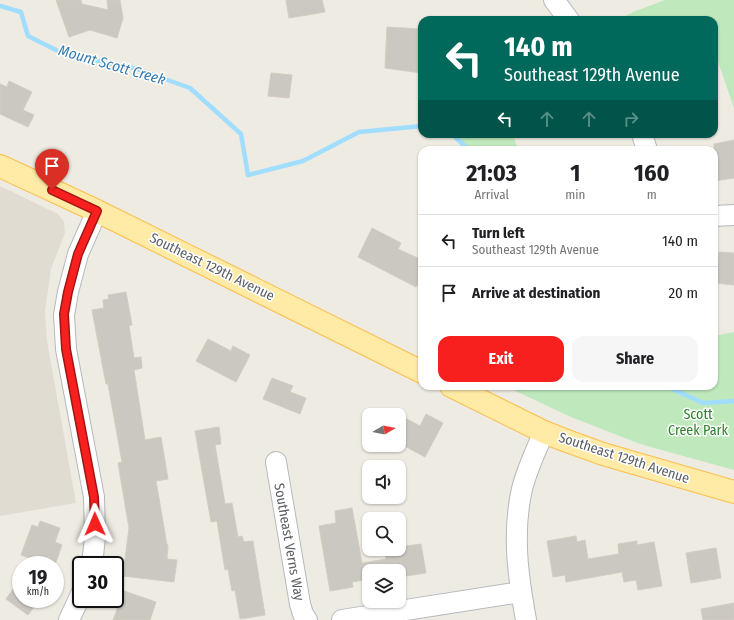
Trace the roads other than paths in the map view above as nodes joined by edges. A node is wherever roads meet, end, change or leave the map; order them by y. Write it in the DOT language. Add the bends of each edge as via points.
graph roads {
  1 [pos="554,0"];
  2 [pos="566,16"];
  3 [pos="0,166"];
  4 [pos="97,211"];
  5 [pos="734,215"];
  6 [pos="718,216"];
  7 [pos="418,370"];
  8 [pos="459,390"];
  9 [pos="544,432"];
  10 [pos="276,462"];
  11 [pos="734,492"];
  12 [pos="93,556"];
  13 [pos="521,592"];
  14 [pos="75,608"];
  15 [pos="69,620"];
  16 [pos="307,620"];
  17 [pos="342,620"];
  18 [pos="526,620"];
  1 -- 2 [label="street"];
  3 -- 4 [label="main road, Southeast 129th Avenue"];
  4 -- 7 [label="main road, Southeast 129th Avenue"];
  4 -- 12 [label="street" via="78,254 64,314 66,349 94,497"];
  5 -- 6 [label="street"];
  8 -- 9 [label="main road, Southeast 129th Avenue"];
  9 -- 11 [label="main road, Southeast 129th Avenue" via="603,454"];
  9 -- 13 [label="street" via="526,476 519,506 516,549"];
  10 -- 16 [label="street, Southeast Verns Way" via="300,604"];
  13 -- 17 [label="street"];
  13 -- 18 [label="street"];
  14 -- 15 [label="street"];
}
